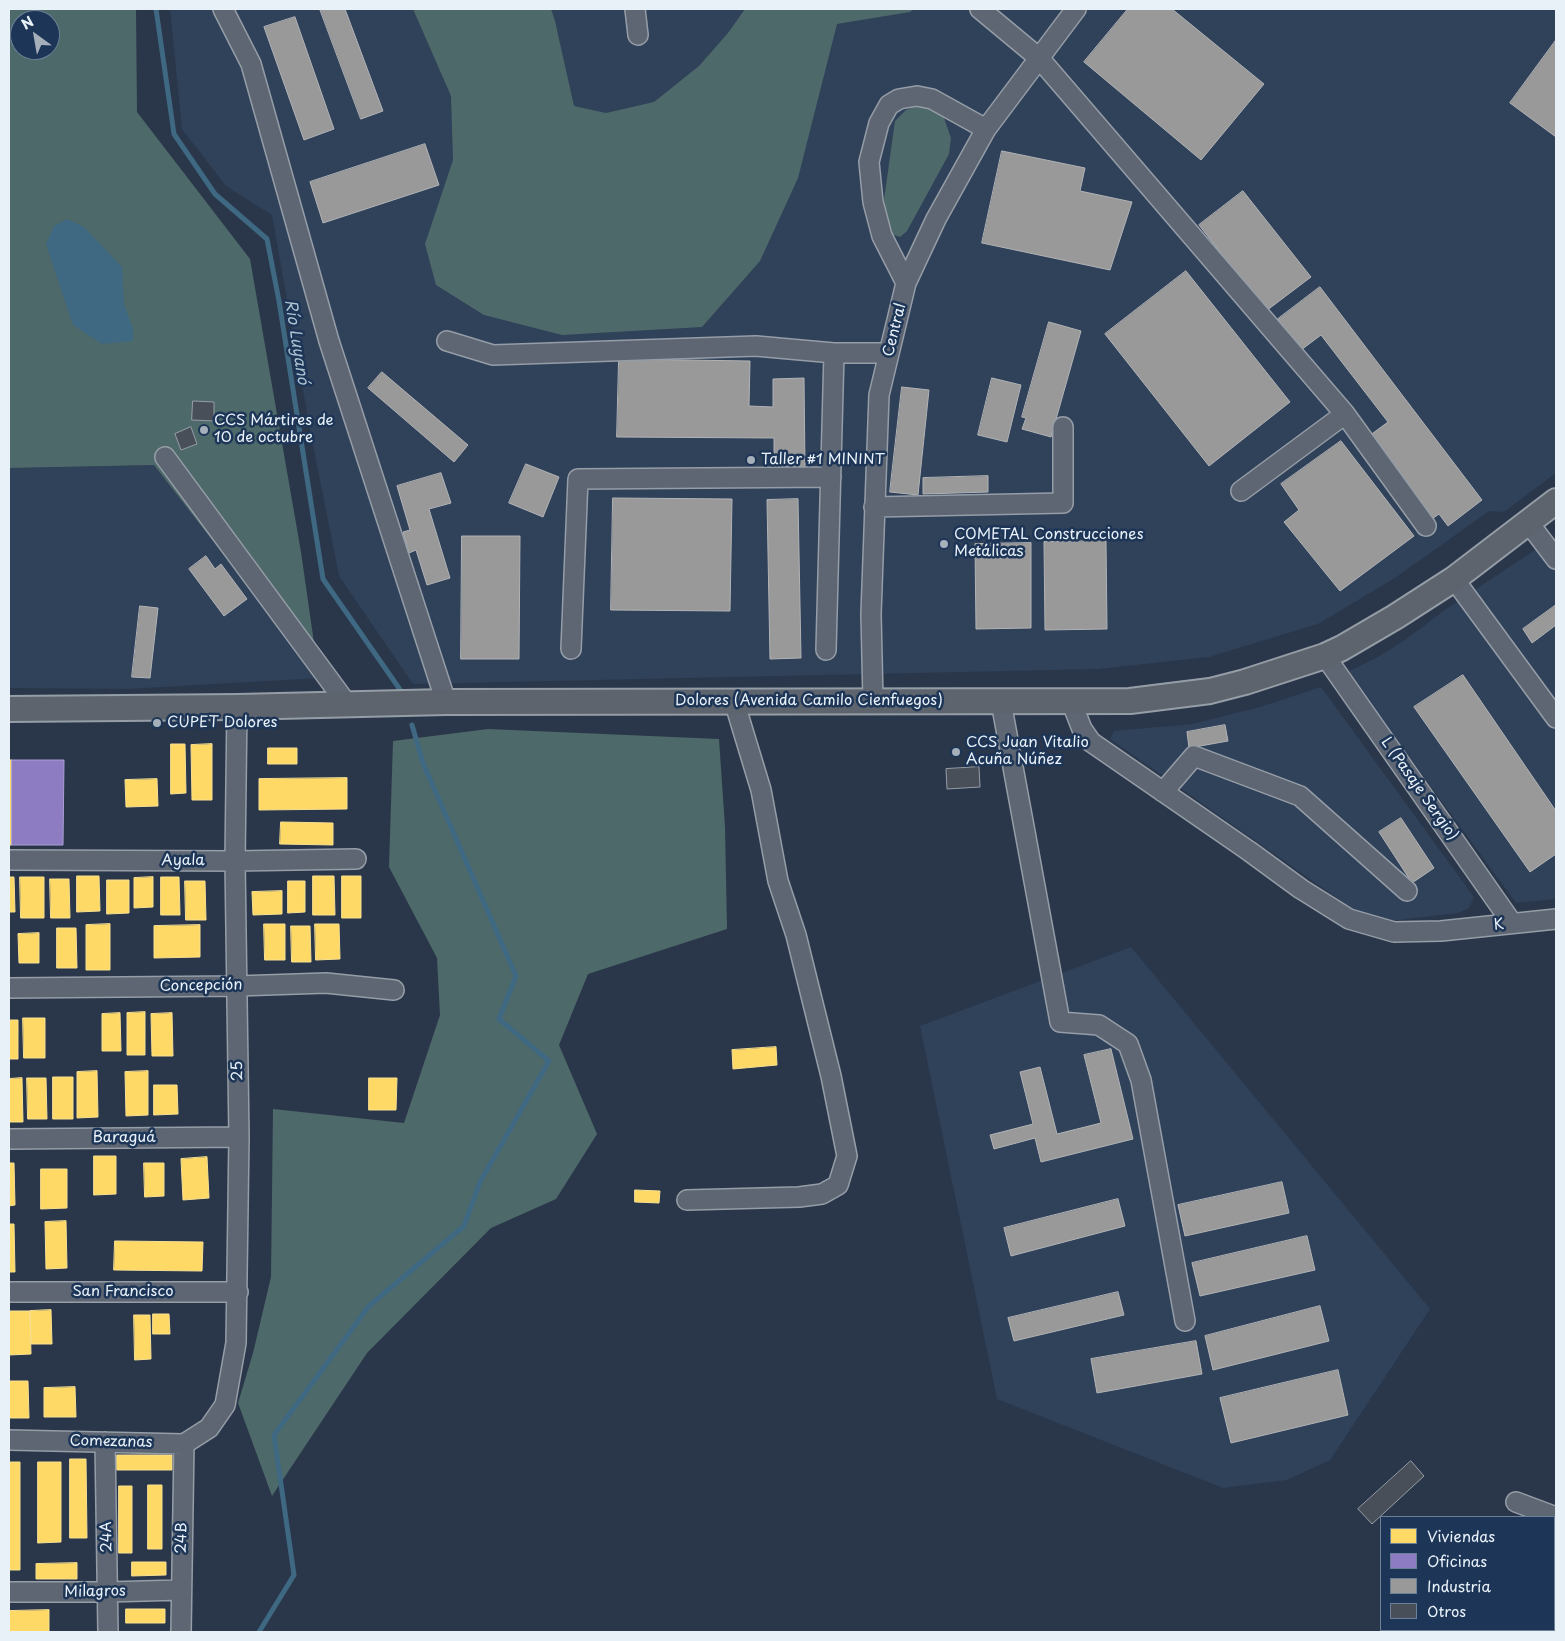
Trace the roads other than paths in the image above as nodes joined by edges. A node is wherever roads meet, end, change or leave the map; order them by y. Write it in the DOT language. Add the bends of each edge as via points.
graph roads {
  1 [pos="223,9"];
  2 [pos="635,9"];
  3 [pos="980,9"];
  4 [pos="1076,9"];
  5 [pos="638,35"];
  6 [pos="1039,58"];
  7 [pos="986,129"];
  8 [pos="906,283"];
  9 [pos="447,342"];
  10 [pos="834,352"];
  11 [pos="889,353"];
  12 [pos="1345,414"];
  13 [pos="1063,427"];
  14 [pos="165,457"];
  15 [pos="831,477"];
  16 [pos="1241,491"];
  17 [pos="1556,501"];
  18 [pos="874,507"];
  19 [pos="1528,522"];
  20 [pos="1426,526"];
  21 [pos="1556,560"];
  22 [pos="1454,579"];
  23 [pos="572,650"];
  24 [pos="826,650"];
  25 [pos="1325,656"];
  26 [pos="734,701"];
  27 [pos="873,701"];
  28 [pos="1072,701"];
  29 [pos="446,702"];
  30 [pos="1001,702"];
  31 [pos="347,704"];
  32 [pos="237,707"];
  33 [pos="9,709"];
  34 [pos="1556,718"];
  35 [pos="1162,792"];
  36 [pos="356,859"];
  37 [pos="9,860"];
  38 [pos="235,861"];
  39 [pos="1407,891"];
  40 [pos="1556,919"];
  41 [pos="1512,923"];
  42 [pos="238,986"];
  43 [pos="9,988"];
  44 [pos="394,990"];
  45 [pos="239,1137"];
  46 [pos="9,1139"];
  47 [pos="687,1200"];
  48 [pos="9,1292"];
  49 [pos="238,1292"];
  50 [pos="1186,1321"];
  51 [pos="9,1440"];
  52 [pos="105,1442"];
  53 [pos="184,1444"];
  54 [pos="1516,1502"];
  55 [pos="1553,1516"];
  56 [pos="181,1590"];
  57 [pos="9,1592"];
  58 [pos="108,1592"];
  59 [pos="108,1632"];
  60 [pos="181,1632"];
  1 -- 29 [label="street" via="251,64 329,342"];
  2 -- 5 [label="street"];
  3 -- 6 [label="street"];
  4 -- 6 [label="street, Central"];
  6 -- 7 [label="street, Central"];
  6 -- 12 [label="street"];
  7 -- 8 [label="street, Central" via="936,219"];
  7 -- 8 [label="street" via="932,99 917,96 899,99 889,106 879,123 869,162 873,202 882,236"];
  8 -- 11 [label="street, Central"];
  9 -- 10 [label="street" via="493,355 756,346"];
  10 -- 11 [label="street"];
  10 -- 15 [label="street"];
  11 -- 18 [label="street, Central" via="879,395"];
  12 -- 16 [label="street"];
  12 -- 20 [label="street"];
  13 -- 18 [label="street" via="1063,503"];
  14 -- 31 [label="street"];
  15 -- 23 [label="street" via="578,479"];
  15 -- 24 [label="street"];
  17 -- 19 [label="main road, Dolores (Avenida Camilo Cienfuegos)"];
  18 -- 27 [label="street, Central"];
  19 -- 21 [label="street"];
  19 -- 22 [label="main road, Dolores (Avenida Camilo Cienfuegos)"];
  22 -- 25 [label="main road, Dolores (Avenida Camilo Cienfuegos)"];
  22 -- 34 [label="street"];
  25 -- 28 [label="main road, Dolores (Avenida Camilo Cienfuegos)" via="1210,690 1130,701"];
  25 -- 41 [label="street, L (Pasaje Sergio)"];
  26 -- 27 [label="main road, Dolores (Avenida Camilo Cienfuegos)"];
  26 -- 29 [label="main road, Dolores (Avenida Camilo Cienfuegos)"];
  26 -- 47 [label="street" via="761,790 778,881 796,935 847,1156 838,1185 822,1194"];
  27 -- 30 [label="main road, Dolores (Avenida Camilo Cienfuegos)"];
  28 -- 30 [label="main road, Dolores (Avenida Camilo Cienfuegos)"];
  28 -- 35 [label="street, K" via="1082,729 1091,742"];
  29 -- 31 [label="main road, Dolores (Avenida Camilo Cienfuegos)"];
  30 -- 50 [label="street" via="1060,1022 1099,1025 1128,1044 1141,1080"];
  31 -- 32 [label="main road, Dolores (Avenida Camilo Cienfuegos)"];
  32 -- 33 [label="main road, Dolores (Avenida Camilo Cienfuegos)"];
  32 -- 38 [label="street, 25"];
  35 -- 39 [label="street" via="1194,756 1300,796"];
  35 -- 41 [label="street, K" via="1349,919 1394,932 1441,931"];
  36 -- 38 [label="street, Ayala"];
  37 -- 38 [label="street, Ayala"];
  38 -- 42 [label="street, 25"];
  40 -- 41 [label="street, K"];
  42 -- 43 [label="street, Concepción"];
  42 -- 44 [label="street, Concepción" via="326,983"];
  42 -- 45 [label="street, 25"];
  45 -- 46 [label="street, Baraguá"];
  45 -- 49 [label="street, 25"];
  48 -- 49 [label="street, San Francisco"];
  49 -- 53 [label="street, 25" via="236,1343 225,1405 209,1428"];
  51 -- 52 [label="street, Comezanas"];
  52 -- 53 [label="street, Comezanas"];
  52 -- 58 [label="street, 24A"];
  53 -- 56 [label="street, 24B"];
  54 -- 55 [label="street"];
  56 -- 58 [label="street, Milagros"];
  56 -- 60 [label="street, 24B"];
  57 -- 58 [label="street, Milagros"];
  58 -- 59 [label="street, 24A"];
}
